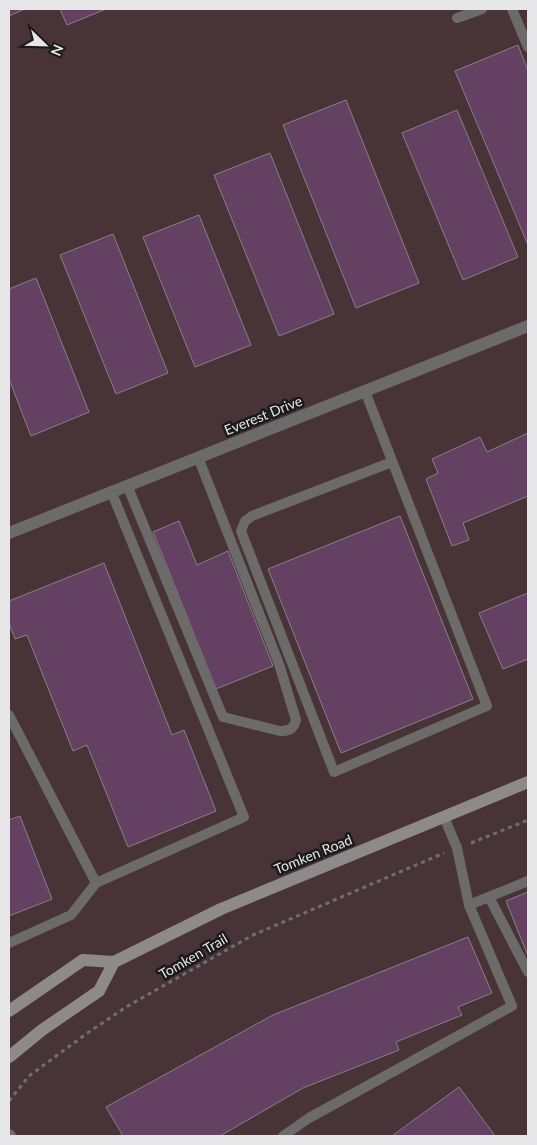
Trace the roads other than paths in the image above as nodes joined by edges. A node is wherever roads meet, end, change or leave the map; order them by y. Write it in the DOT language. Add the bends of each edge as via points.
graph roads {
  1 [pos="482,9"];
  2 [pos="512,9"];
  3 [pos="457,18"];
  4 [pos="528,47"];
  5 [pos="528,326"];
  6 [pos="365,391"];
  7 [pos="198,457"];
  8 [pos="392,462"];
  9 [pos="127,485"];
  10 [pos="111,491"];
  11 [pos="9,533"];
  12 [pos="9,715"];
  13 [pos="528,782"];
  14 [pos="444,816"];
  15 [pos="528,881"];
  16 [pos="96,883"];
  17 [pos="489,897"];
  18 [pos="469,905"];
  19 [pos="9,943"];
  20 [pos="114,962"];
  21 [pos="528,972"];
  22 [pos="9,1011"];
  23 [pos="9,1056"];
  24 [pos="283,1136"];
  1 -- 3 [label="lane"];
  2 -- 4 [label="lane"];
  5 -- 6 [label="street, Everest Drive"];
  6 -- 7 [label="street, Everest Drive"];
  6 -- 8 [label="lane"];
  7 -- 9 [label="street, Everest Drive"];
  7 -- 9 [label="lane" via="279,664 296,720 288,731 223,717"];
  8 -- 8 [label="lane" via="252,516 241,531 334,772 487,706"];
  9 -- 10 [label="street, Everest Drive"];
  10 -- 11 [label="street, Everest Drive"];
  10 -- 16 [label="lane" via="244,817"];
  12 -- 16 [label="lane"];
  13 -- 14 [label="main road, Tomken Road"];
  14 -- 18 [label="lane" via="457,848"];
  14 -- 20 [label="main road, Tomken Road" via="221,909"];
  15 -- 17 [label="lane"];
  16 -- 19 [label="lane" via="71,915"];
  17 -- 18 [label="lane"];
  17 -- 21 [label="lane"];
  18 -- 24 [label="lane" via="512,1006 309,1118"];
  20 -- 22 [label="main road" via="83,960"];
  20 -- 23 [label="main road" via="99,991"];
}
